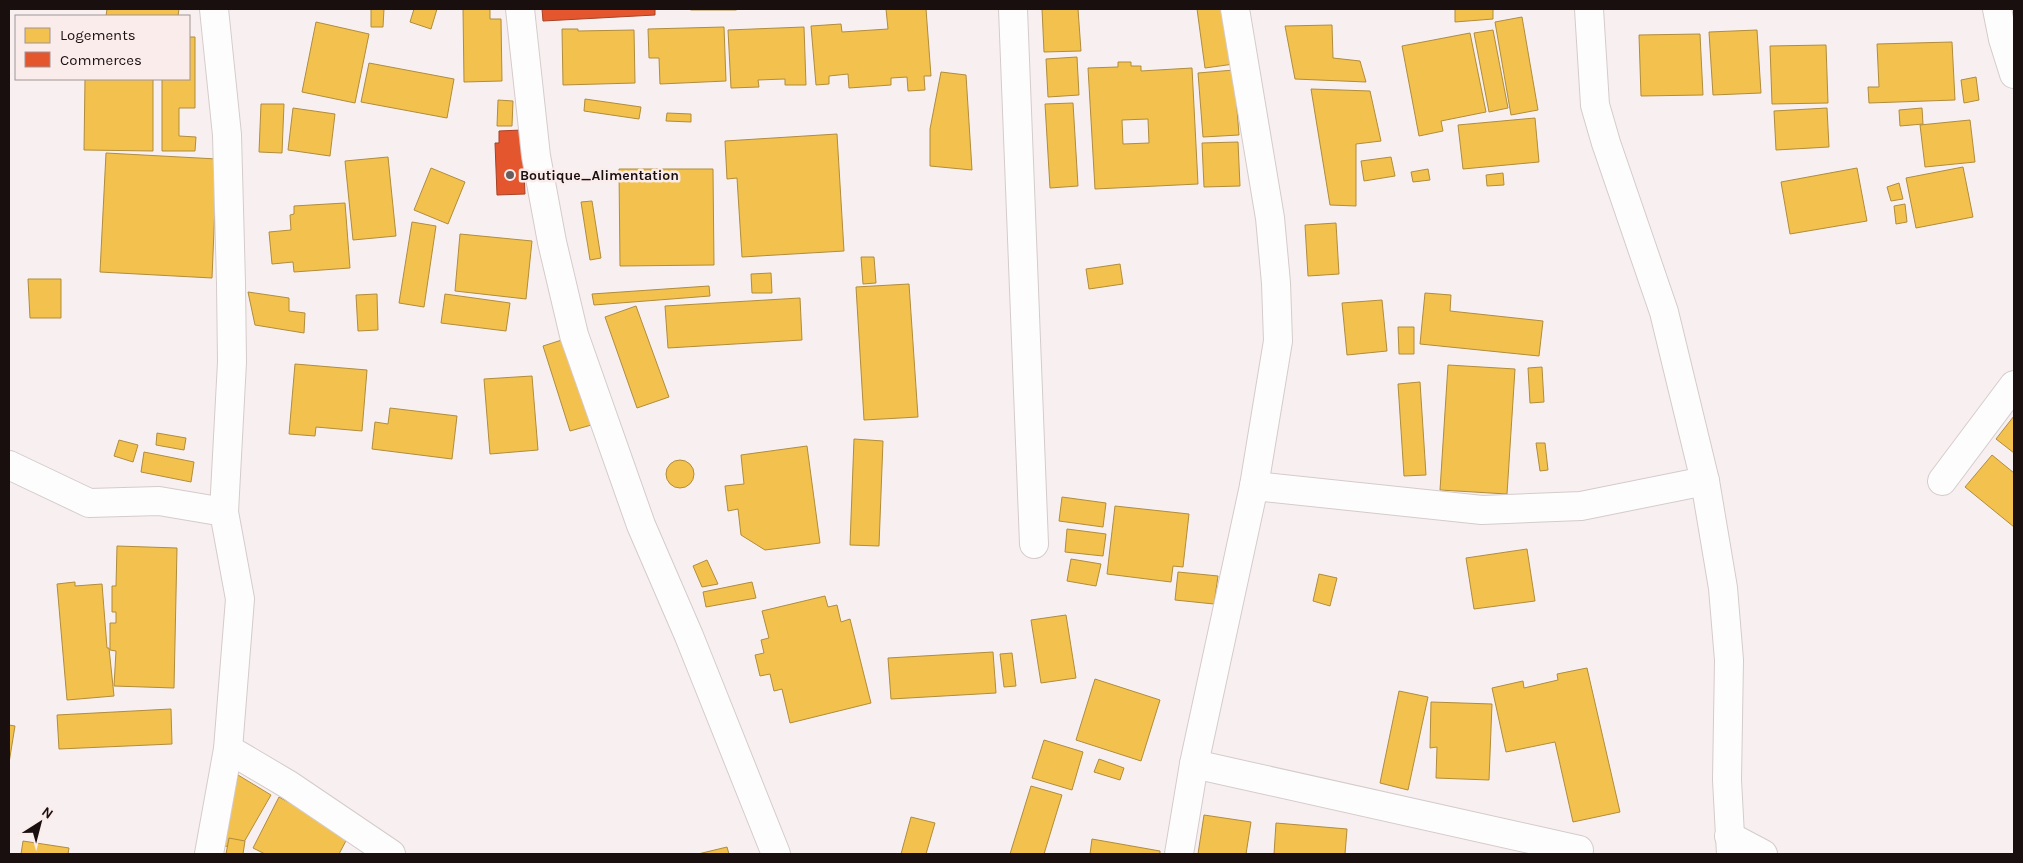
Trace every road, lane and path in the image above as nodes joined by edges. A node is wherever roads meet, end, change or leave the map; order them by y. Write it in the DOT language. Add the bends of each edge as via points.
graph roads {
  1 [pos="214,9"];
  2 [pos="520,9"];
  3 [pos="1013,9"];
  4 [pos="1235,9"];
  5 [pos="1589,9"];
  6 [pos="1997,9"];
  7 [pos="2014,74"];
  8 [pos="2014,385"];
  9 [pos="9,465"];
  10 [pos="1706,481"];
  11 [pos="1942,481"];
  12 [pos="1254,486"];
  13 [pos="224,512"];
  14 [pos="1034,544"];
  15 [pos="228,749"];
  16 [pos="1194,764"];
  17 [pos="1730,845"];
  18 [pos="1580,850"];
  19 [pos="209,854"];
  20 [pos="391,854"];
  21 [pos="776,854"];
  22 [pos="1179,854"];
  23 [pos="1763,854"];
  1 -- 13 [label="street" via="227,135 231,283 232,362"];
  2 -- 21 [label="street" via="536,156 574,335 641,524"];
  3 -- 14 [label="street"];
  4 -- 12 [label="street" via="1270,218 1276,283 1278,341"];
  5 -- 10 [label="street" via="1595,105 1664,312"];
  6 -- 7 [label="street"];
  8 -- 11 [label="street"];
  9 -- 13 [label="street" via="89,504 159,500"];
  10 -- 12 [label="street" via="1581,506 1482,510"];
  10 -- 17 [label="street" via="1723,588 1729,660 1727,780"];
  12 -- 16 [label="street"];
  13 -- 15 [label="street" via="240,599"];
  15 -- 19 [label="street"];
  15 -- 20 [label="street" via="289,785"];
  16 -- 18 [label="street"];
  16 -- 22 [label="street"];
  17 -- 23 [label="street"];
}
